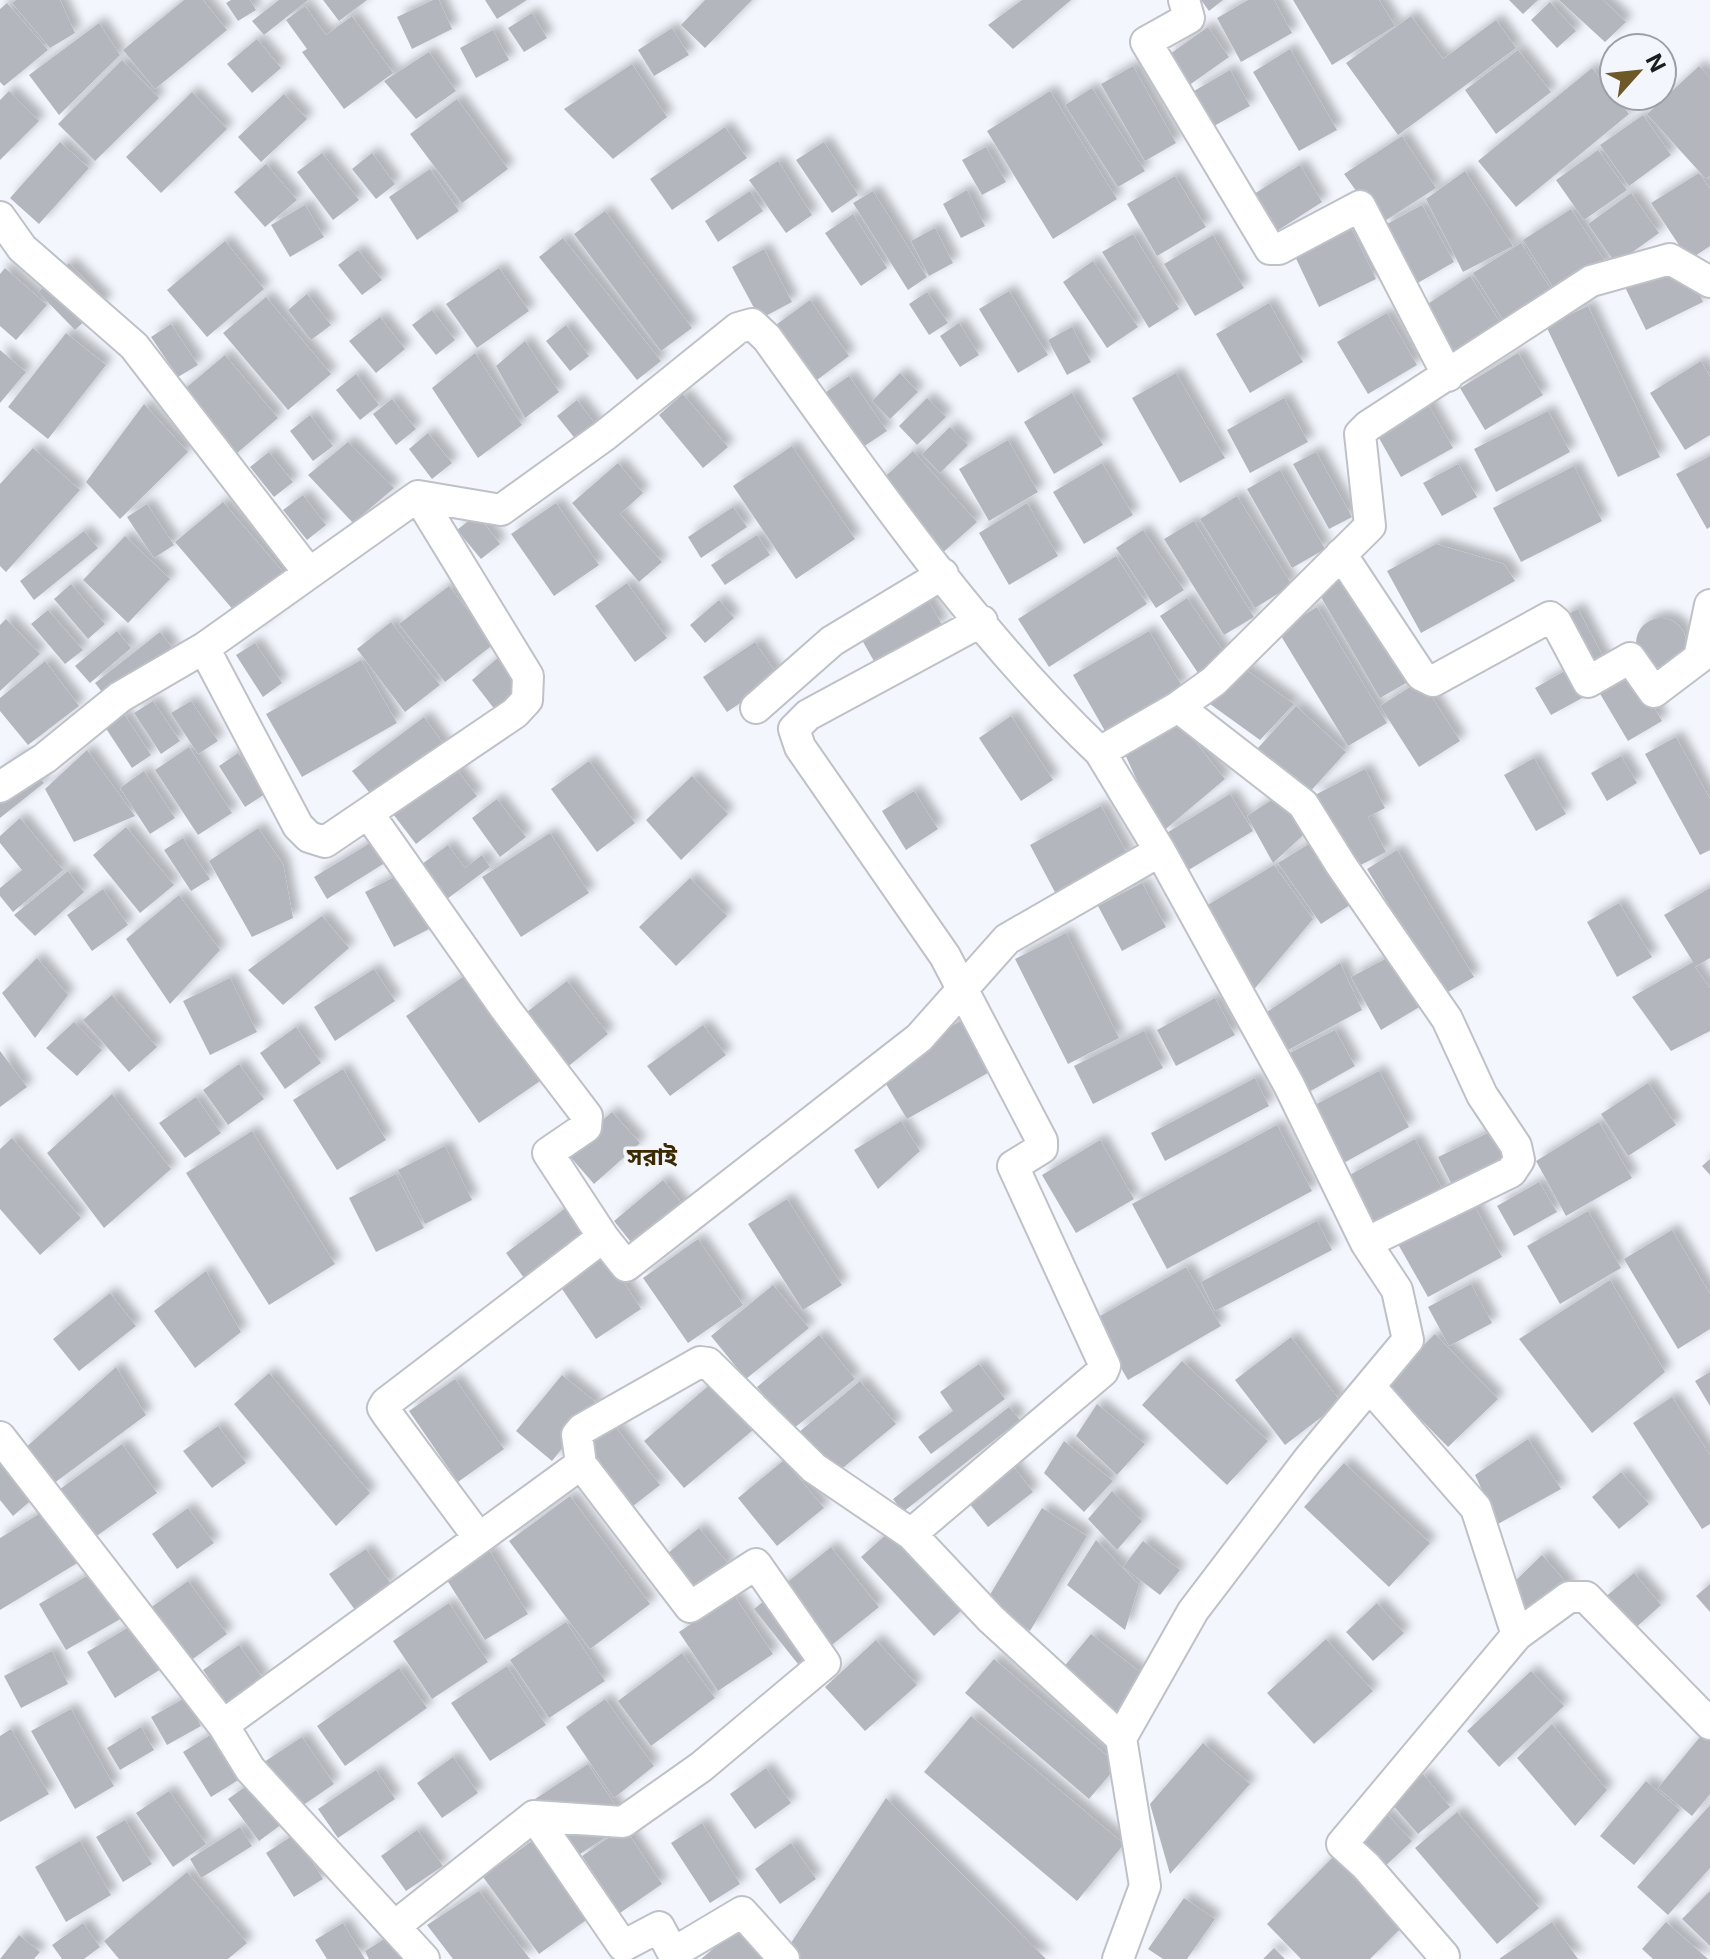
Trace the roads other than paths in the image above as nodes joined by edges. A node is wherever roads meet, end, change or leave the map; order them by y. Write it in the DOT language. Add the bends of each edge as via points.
graph roads {
  1 [pos="1184,0"];
  2 [pos="0,217"];
  3 [pos="1710,282"];
  4 [pos="1448,376"];
  5 [pos="418,496"];
  6 [pos="1341,554"];
  7 [pos="309,573"];
  8 [pos="943,574"];
  9 [pos="1710,605"];
  10 [pos="982,621"];
  11 [pos="204,648"];
  12 [pos="1178,707"];
  13 [pos="756,708"];
  14 [pos="1100,752"];
  15 [pos="0,787"];
  16 [pos="368,813"];
  17 [pos="1160,851"];
  18 [pos="603,1237"];
  19 [pos="1366,1243"];
  20 [pos="1371,1388"];
  21 [pos="0,1437"];
  22 [pos="581,1464"];
  23 [pos="911,1534"];
  24 [pos="479,1538"];
  25 [pos="1517,1635"];
  26 [pos="1710,1724"];
  27 [pos="223,1725"];
  28 [pos="1121,1738"];
  29 [pos="534,1816"];
  30 [pos="395,1926"];
  31 [pos="424,1959"];
  32 [pos="784,1959"];
  33 [pos="1118,1959"];
  34 [pos="1442,1959"];
  1 -- 4 [label="street" via="1189,18 1146,42 1270,249 1360,206"];
  2 -- 7 [label="street" via="22,248 134,346"];
  3 -- 4 [label="street" via="1670,259 1591,281"];
  4 -- 6 [label="street" via="1360,434 1370,526"];
  5 -- 7 [label="street"];
  5 -- 8 [label="street" via="501,510 604,436 738,328 752,324"];
  5 -- 16 [label="street" via="528,676 527,700"];
  6 -- 9 [label="street" via="1421,675 1433,681 1550,617 1588,682 1630,658 1654,692 1699,658"];
  6 -- 12 [label="street" via="1214,681"];
  7 -- 11 [label="street"];
  8 -- 10 [label="street"];
  8 -- 13 [label="street" via="832,641"];
  10 -- 14 [label="street" via="1053,707"];
  10 -- 23 [label="street" via="808,715 794,729 800,747 945,956 1042,1141 1042,1148 1013,1166 1105,1366"];
  11 -- 15 [label="street" via="120,697"];
  11 -- 16 [label="street" via="298,826 325,842"];
  12 -- 14 [label="street"];
  12 -- 19 [label="street" via="1303,804 1447,1019 1482,1095 1516,1146 1519,1160 1511,1172"];
  14 -- 17 [label="street"];
  16 -- 18 [label="street" via="587,1116 586,1127 548,1153"];
  17 -- 18 [label="street" via="1007,939 919,1038 626,1266"];
  17 -- 19 [label="street" via="1289,1085"];
  18 -- 24 [label="street" via="383,1408"];
  19 -- 20 [label="street" via="1397,1290 1408,1340"];
  20 -- 25 [label="street" via="1476,1508"];
  20 -- 28 [label="street" via="1308,1460 1193,1611"];
  21 -- 27 [label="street"];
  22 -- 23 [label="street" via="577,1435 582,1429 700,1362 708,1363 814,1468"];
  22 -- 24 [label="street"];
  22 -- 29 [label="street" via="687,1605 694,1606 756,1564 825,1663 701,1767 623,1822"];
  23 -- 28 [label="street" via="991,1619"];
  24 -- 27 [label="street"];
  25 -- 26 [label="street" via="1569,1597 1586,1597"];
  25 -- 34 [label="street" via="1342,1844"];
  27 -- 30 [label="street" via="250,1769"];
  28 -- 33 [label="street" via="1145,1886"];
  29 -- 30 [label="street"];
  29 -- 32 [label="street" via="623,1946 659,1927 673,1953 742,1912"];
  30 -- 31 [label="street"];
}
